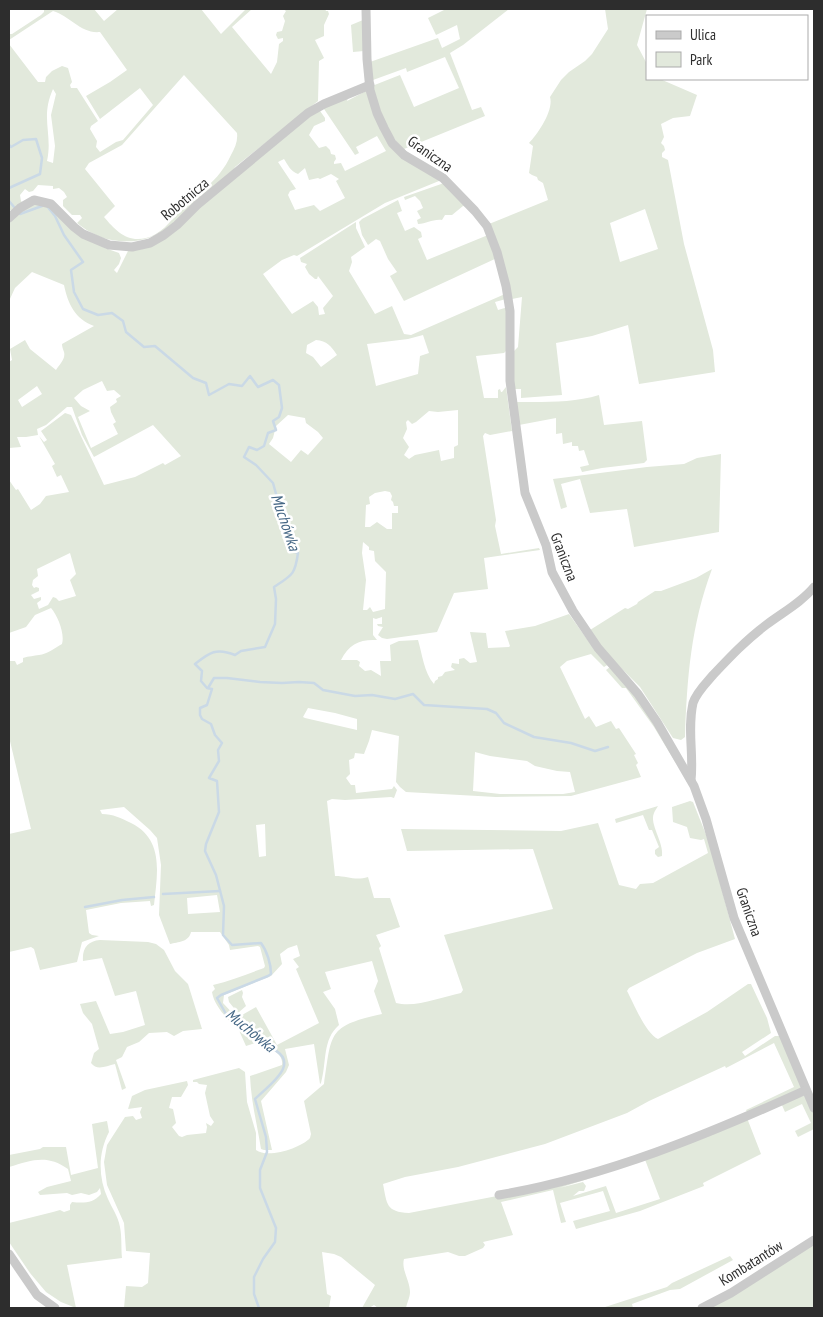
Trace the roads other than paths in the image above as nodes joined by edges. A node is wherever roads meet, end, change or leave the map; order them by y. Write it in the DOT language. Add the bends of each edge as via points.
graph roads {
  1 [pos="366,9"];
  2 [pos="370,85"];
  3 [pos="14,214"];
  4 [pos="814,587"];
  5 [pos="691,780"];
  6 [pos="806,1090"];
  7 [pos="814,1108"];
  8 [pos="499,1195"];
  9 [pos="814,1240"];
  10 [pos="9,1254"];
  11 [pos="55,1308"];
  12 [pos="702,1308"];
  1 -- 2 [label="street, Graniczna"];
  2 -- 3 [label="street, Robotnicza" via="308,113 177,225 150,243 132,247 109,244 78,230 51,204 34,200"];
  2 -- 5 [label="street, Graniczna" via="377,113 392,143 404,155 443,178 487,226 497,252 510,311 510,381 525,493 546,545 552,572 573,611 598,648 638,694"];
  4 -- 5 [label="street" via="793,607 740,646 694,701 690,735"];
  5 -- 6 [label="street, Graniczna" via="706,819 734,918"];
  6 -- 7 [label="street, Graniczna"];
  6 -- 8 [label="street" via="745,1118 617,1166"];
  9 -- 12 [label="street, Kombatantów"];
  10 -- 11 [label="street" via="37,1295"];
}
